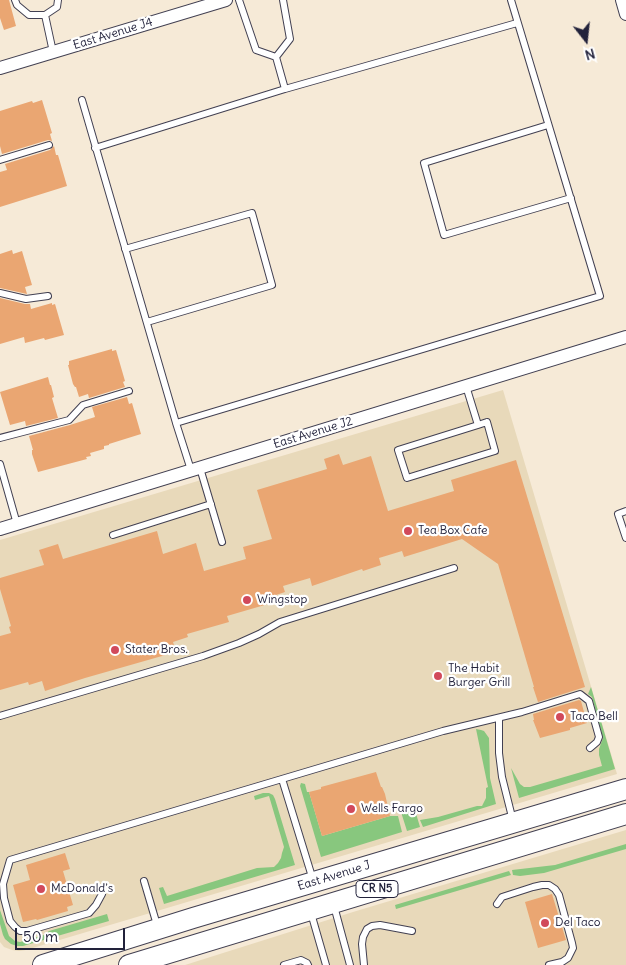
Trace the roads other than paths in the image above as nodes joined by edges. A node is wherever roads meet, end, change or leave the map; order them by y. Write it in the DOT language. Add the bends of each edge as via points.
graph roads {
  1 [pos="15,0"];
  2 [pos="58,0"];
  3 [pos="226,0"];
  4 [pos="239,0"];
  5 [pos="283,0"];
  6 [pos="511,0"];
  7 [pos="622,0"];
  8 [pos="626,14"];
  9 [pos="45,15"];
  10 [pos="517,22"];
  11 [pos="53,52"];
  12 [pos="276,57"];
  13 [pos="0,68"];
  14 [pos="285,89"];
  15 [pos="82,100"];
  16 [pos="548,125"];
  17 [pos="49,145"];
  18 [pos="95,148"];
  19 [pos="0,160"];
  20 [pos="571,198"];
  21 [pos="125,249"];
  22 [pos="0,293"];
  23 [pos="48,296"];
  24 [pos="147,322"];
  25 [pos="626,337"];
  26 [pos="466,386"];
  27 [pos="129,391"];
  28 [pos="176,423"];
  29 [pos="478,425"];
  30 [pos="0,438"];
  31 [pos="0,464"];
  32 [pos="195,469"];
  33 [pos="211,504"];
  34 [pos="626,512"];
  35 [pos="17,524"];
  36 [pos="0,529"];
  37 [pos="113,534"];
  38 [pos="626,538"];
  39 [pos="222,542"];
  40 [pos="454,568"];
  41 [pos="0,716"];
  42 [pos="499,718"];
  43 [pos="590,748"];
  44 [pos="282,778"];
  45 [pos="626,789"];
  46 [pos="626,814"];
  47 [pos="514,822"];
  48 [pos="144,881"];
  49 [pos="313,882"];
  50 [pos="102,894"];
  51 [pos="331,903"];
  52 [pos="497,904"];
  53 [pos="310,910"];
  54 [pos="158,929"];
  55 [pos="412,931"];
  56 [pos="178,951"];
  57 [pos="43,965"];
  58 [pos="129,965"];
  59 [pos="284,965"];
  60 [pos="308,965"];
  61 [pos="326,965"];
  62 [pos="350,965"];
  63 [pos="364,965"];
  64 [pos="549,965"];
  1 -- 9 [label="lane" via="29,15"];
  2 -- 9 [label="lane" via="57,7"];
  3 -- 11 [label="street, East Avenue J4"];
  4 -- 12 [label="lane" via="256,50"];
  5 -- 12 [label="lane" via="290,39"];
  6 -- 10 [label="lane"];
  7 -- 8 [label="street"];
  9 -- 11 [label="lane"];
  10 -- 14 [label="lane"];
  10 -- 16 [label="lane"];
  11 -- 13 [label="street, East Avenue J4"];
  12 -- 14 [label="lane"];
  14 -- 18 [label="lane"];
  15 -- 18 [label="lane"];
  16 -- 20 [label="lane"];
  16 -- 20 [label="lane" via="424,163 444,235"];
  17 -- 19 [label="lane"];
  18 -- 21 [label="lane"];
  20 -- 28 [label="lane" via="600,296"];
  21 -- 24 [label="lane"];
  21 -- 24 [label="lane" via="252,213 272,285"];
  22 -- 23 [label="lane" via="26,299"];
  24 -- 28 [label="lane"];
  25 -- 26 [label="street, East Avenue J2"];
  26 -- 29 [label="lane"];
  26 -- 32 [label="street, East Avenue J2"];
  27 -- 30 [label="lane" via="84,405 69,420"];
  28 -- 32 [label="lane"];
  29 -- 29 [label="lane" via="398,450 407,478 495,451 487,422"];
  31 -- 35 [label="lane"];
  32 -- 33 [label="lane"];
  32 -- 35 [label="street, East Avenue J2"];
  33 -- 37 [label="lane"];
  33 -- 39 [label="lane"];
  34 -- 38 [label="lane" via="618,514"];
  35 -- 36 [label="street, East Avenue J2"];
  40 -- 41 [label="lane" via="280,622 239,644 203,656"];
  42 -- 43 [label="lane" via="580,694 589,701 599,737"];
  42 -- 44 [label="lane"];
  42 -- 47 [label="lane" via="502,777"];
  44 -- 49 [label="lane"];
  44 -- 50 [label="lane" via="10,860 3,884 10,921 20,931 81,916 96,905"];
  45 -- 47 [label="main road, East Avenue J / CR N5"];
  46 -- 51 [label="main road, East Avenue J / CR N5"];
  47 -- 49 [label="main road, East Avenue J / CR N5"];
  47 -- 51 [label="main road" via="480,844 357,883 333,895"];
  48 -- 54 [label="lane"];
  49 -- 54 [label="main road, East Avenue J / CR N5"];
  49 -- 56 [label="main road" via="311,890 291,904 212,930"];
  51 -- 53 [label="main road, East Avenue J / CR N5"];
  51 -- 62 [label="lane"];
  52 -- 64 [label="lane" via="502,897 542,885 555,889 573,948 568,958"];
  53 -- 56 [label="main road, East Avenue J / CR N5"];
  53 -- 61 [label="lane"];
  54 -- 57 [label="main road, East Avenue J / CR N5"];
  55 -- 63 [label="lane" via="380,925 367,929 362,944"];
  56 -- 58 [label="main road, East Avenue J / CR N5"];
  59 -- 60 [label="lane" via="301,960"];
}
